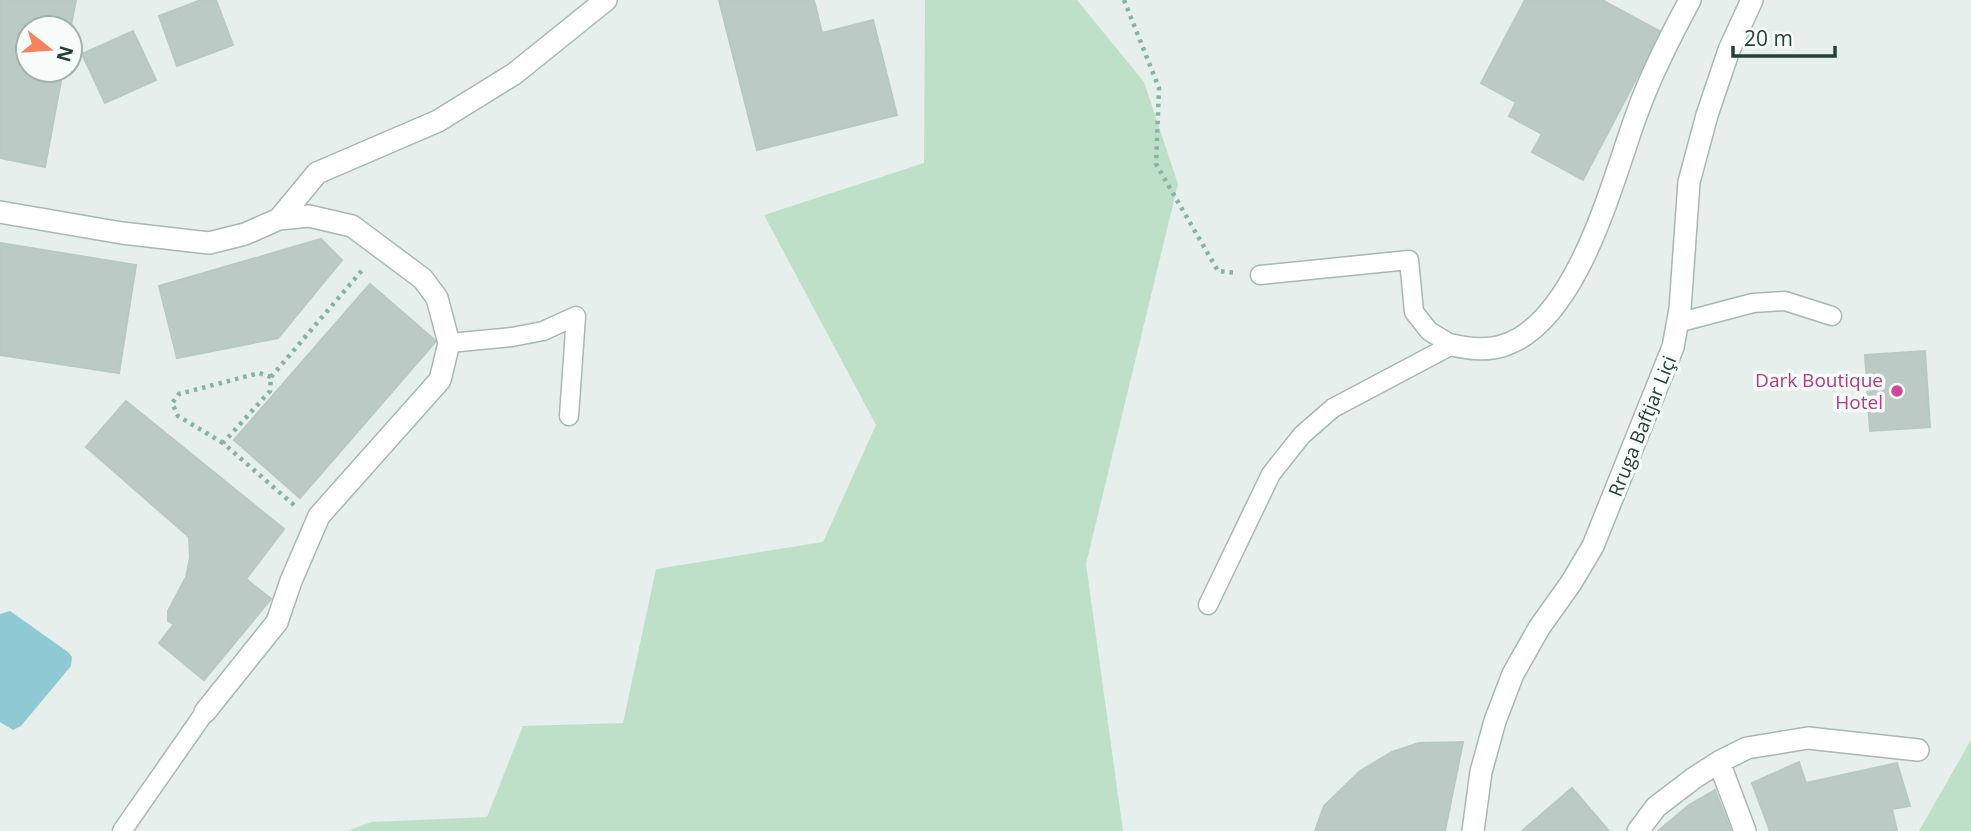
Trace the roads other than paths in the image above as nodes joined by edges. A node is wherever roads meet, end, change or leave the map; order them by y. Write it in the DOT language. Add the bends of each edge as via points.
graph roads {
  1 [pos="606,0"];
  2 [pos="1690,0"];
  3 [pos="1752,0"];
  4 [pos="0,212"];
  5 [pos="279,219"];
  6 [pos="1260,275"];
  7 [pos="1832,316"];
  8 [pos="1677,323"];
  9 [pos="449,343"];
  10 [pos="1452,345"];
  11 [pos="569,416"];
  12 [pos="1208,605"];
  13 [pos="205,712"];
  14 [pos="1918,750"];
  15 [pos="1719,762"];
  16 [pos="122,831"];
  17 [pos="1473,831"];
  18 [pos="1638,831"];
  19 [pos="1745,831"];
  1 -- 5 [label="street" via="514,74 438,121 317,173"];
  2 -- 10 [label="street" via="1661,57 1602,212 1563,296 1535,328 1505,345 1475,350"];
  3 -- 8 [label="street, Rruga Baftjar Liçi" via="1729,50 1689,182"];
  4 -- 5 [label="street" via="209,243"];
  5 -- 9 [label="street" via="309,216 352,226 423,279 437,298"];
  6 -- 10 [label="lane" via="1409,260 1414,312 1429,331"];
  7 -- 8 [label="lane" via="1784,301 1753,303"];
  8 -- 17 [label="street, Rruga Baftjar Liçi" via="1673,347 1593,546 1513,674 1481,772"];
  9 -- 11 [label="lane" via="543,331 576,316"];
  9 -- 13 [label="street" via="440,380 318,516 277,622"];
  10 -- 12 [label="lane" via="1333,408 1302,435 1270,474"];
  13 -- 16 [label="lane"];
  14 -- 15 [label="street" via="1808,738 1747,748"];
  15 -- 18 [label="street" via="1656,807"];
  15 -- 19 [label="street"];
}
